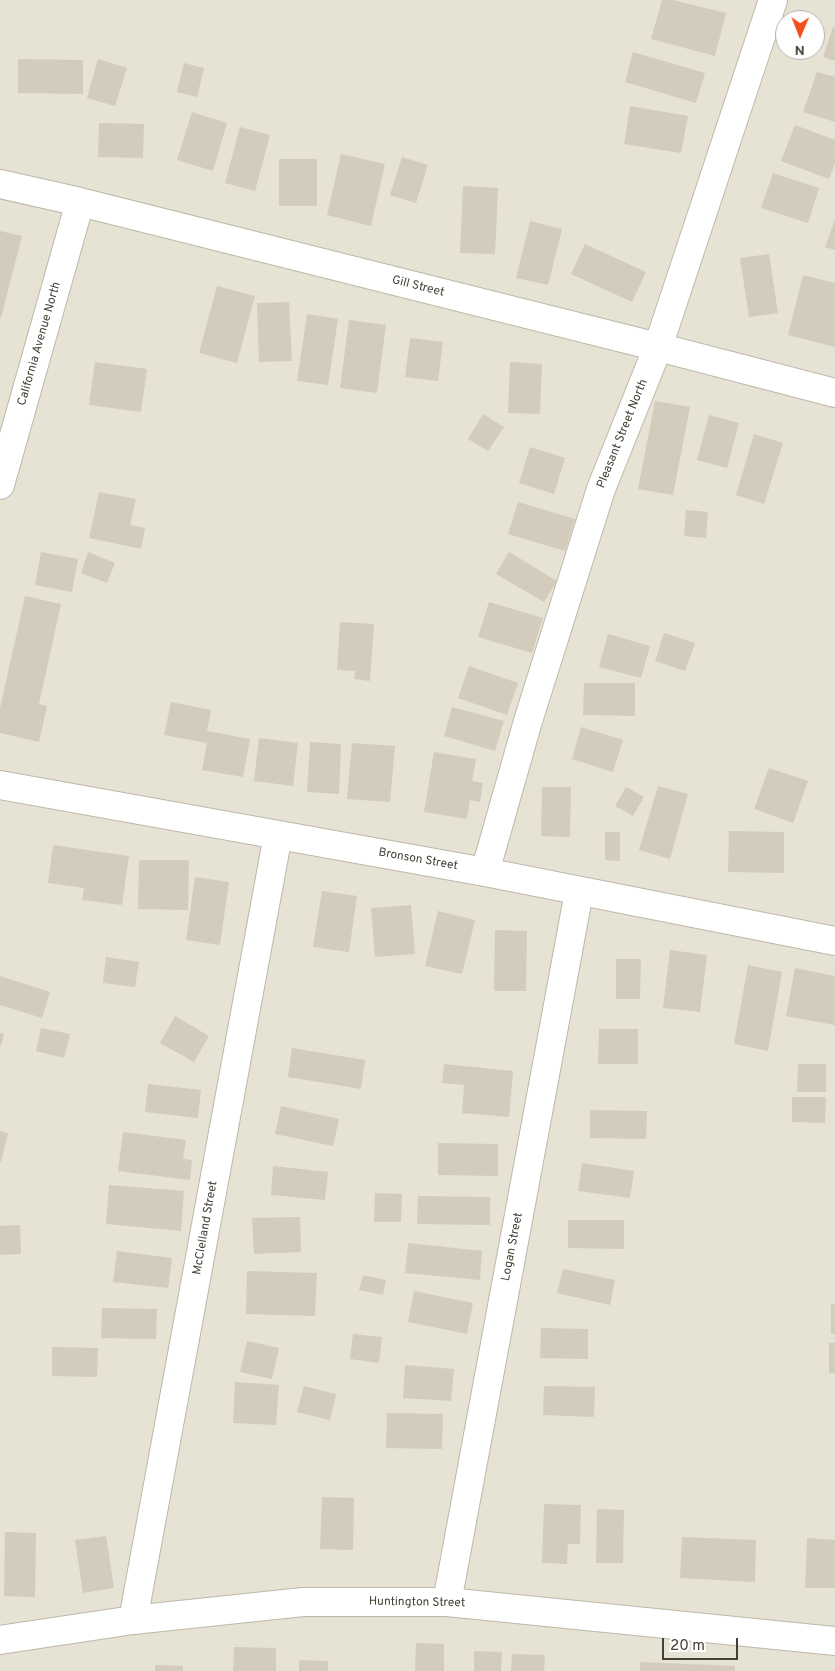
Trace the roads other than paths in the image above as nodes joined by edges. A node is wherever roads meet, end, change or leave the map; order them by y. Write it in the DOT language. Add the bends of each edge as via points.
graph roads {
  1 [pos="773,0"];
  2 [pos="0,184"];
  3 [pos="80,202"];
  4 [pos="658,347"];
  5 [pos="835,393"];
  6 [pos="0,485"];
  7 [pos="0,785"];
  8 [pos="278,835"];
  9 [pos="485,872"];
  10 [pos="579,892"];
  11 [pos="835,941"];
  12 [pos="447,1602"];
  13 [pos="133,1620"];
  14 [pos="0,1640"];
  15 [pos="835,1641"];
  1 -- 4 [label="street, Pleasant Street North"];
  2 -- 3 [label="street, Gill Street"];
  3 -- 4 [label="street, Gill Street"];
  3 -- 6 [label="street, California Avenue North"];
  4 -- 5 [label="street, Gill Street"];
  4 -- 9 [label="street, Pleasant Street North" via="601,489 528,721"];
  7 -- 8 [label="street, Bronson Street"];
  8 -- 9 [label="street, Bronson Street"];
  8 -- 13 [label="street, McClelland Street"];
  9 -- 10 [label="street, Bronson Street"];
  10 -- 11 [label="street, Bronson Street"];
  10 -- 12 [label="street, Logan Street"];
  12 -- 13 [label="street, Huntington Street" via="303,1602"];
  12 -- 15 [label="street, Huntington Street"];
  13 -- 14 [label="street, Huntington Street"];
}
